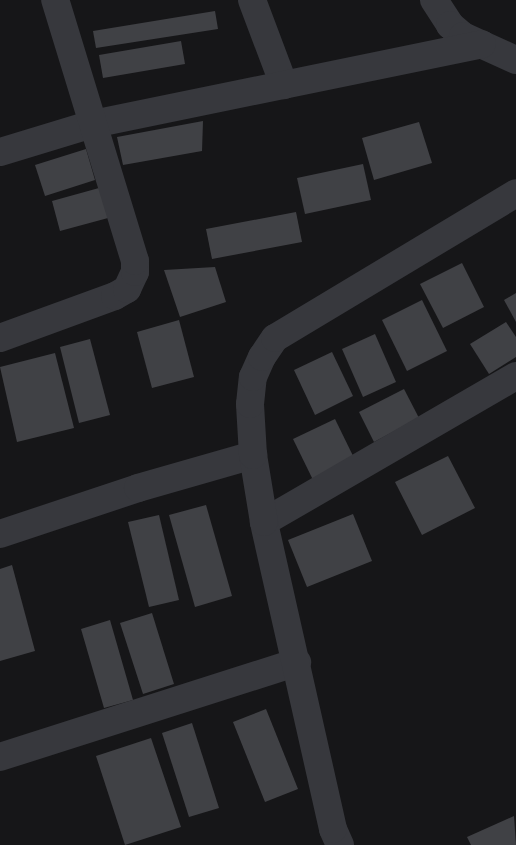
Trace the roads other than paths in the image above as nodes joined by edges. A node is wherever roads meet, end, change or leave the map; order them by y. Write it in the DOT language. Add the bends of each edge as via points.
graph roads {
  1 [pos="55,0"];
  2 [pos="252,0"];
  3 [pos="434,0"];
  4 [pos="482,44"];
  5 [pos="516,60"];
  6 [pos="284,85"];
  7 [pos="93,124"];
  8 [pos="0,152"];
  9 [pos="516,193"];
  10 [pos="0,338"];
  11 [pos="516,376"];
  12 [pos="252,455"];
  13 [pos="264,522"];
  14 [pos="0,534"];
  15 [pos="297,662"];
  16 [pos="0,757"];
  17 [pos="340,845"];
  1 -- 7 [label="street"];
  2 -- 6 [label="street"];
  3 -- 4 [label="street" via="450,26"];
  4 -- 5 [label="street"];
  4 -- 6 [label="street"];
  6 -- 7 [label="street"];
  7 -- 8 [label="street"];
  7 -- 10 [label="street" via="135,261 132,282 115,296"];
  9 -- 12 [label="street" via="275,338 253,377 249,404"];
  11 -- 13 [label="street"];
  12 -- 13 [label="street"];
  12 -- 14 [label="street"];
  13 -- 15 [label="street"];
  15 -- 16 [label="street"];
  15 -- 17 [label="street" via="333,829"];
}
